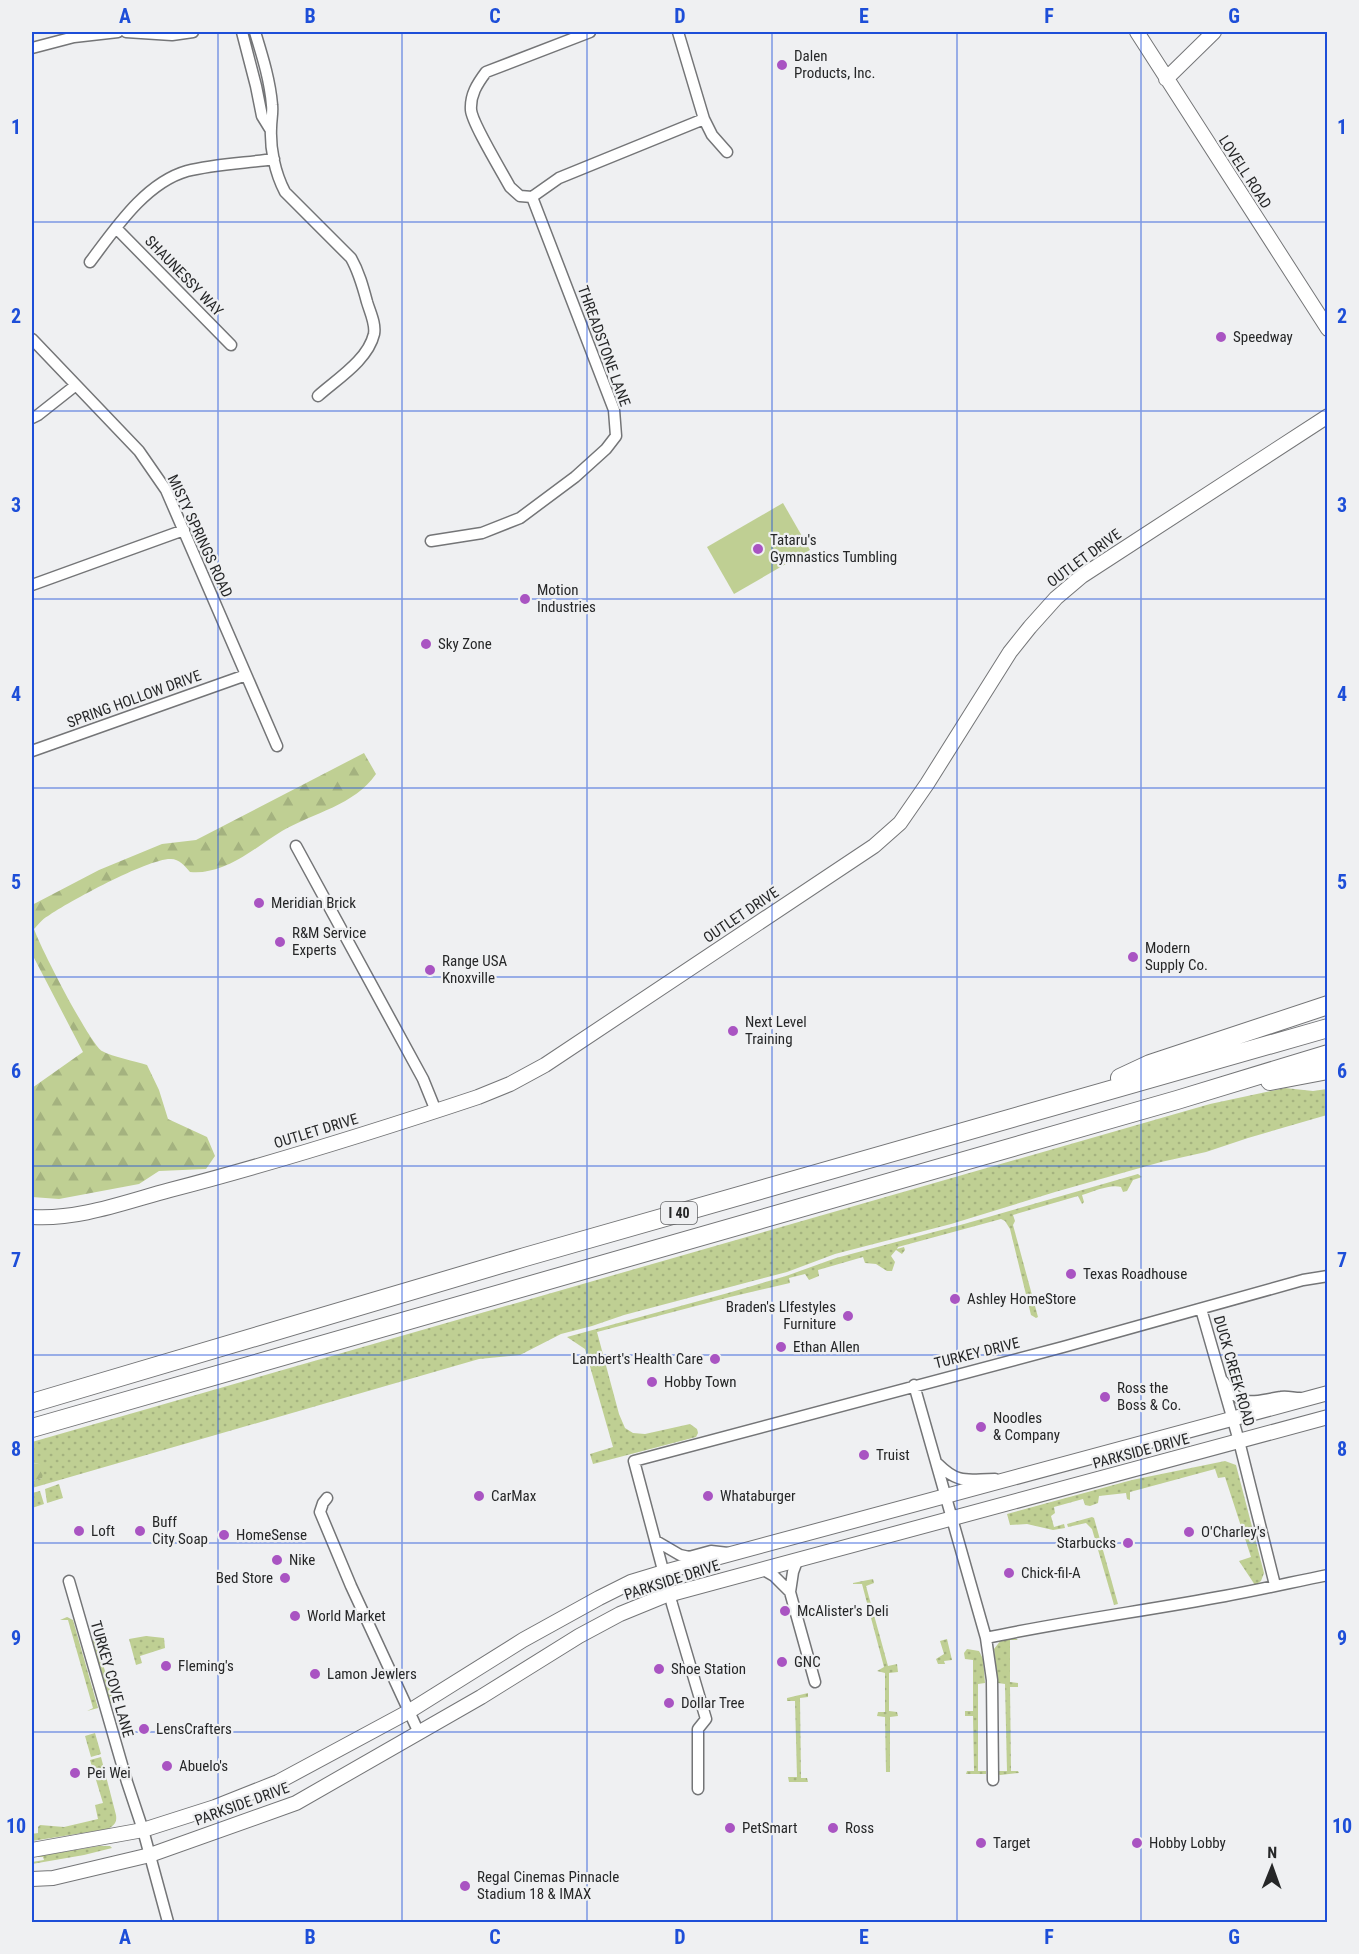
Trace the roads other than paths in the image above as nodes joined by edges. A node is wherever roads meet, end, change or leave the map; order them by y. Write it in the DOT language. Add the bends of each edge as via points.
graph roads {
  1 [pos="118,32"];
  2 [pos="126,32"];
  3 [pos="193,32"];
  4 [pos="242,32"];
  5 [pos="255,32"];
  6 [pos="590,32"];
  7 [pos="678,32"];
  8 [pos="1137,32"];
  9 [pos="1214,32"];
  10 [pos="32,48"];
  11 [pos="1166,79"];
  12 [pos="704,119"];
  13 [pos="270,130"];
  14 [pos="727,152"];
  15 [pos="274,159"];
  16 [pos="532,197"];
  17 [pos="116,228"];
  18 [pos="90,262"];
  19 [pos="1328,329"];
  20 [pos="32,339"];
  21 [pos="231,345"];
  22 [pos="76,385"];
  23 [pos="318,396"];
  24 [pos="1328,416"];
  25 [pos="32,418"];
  26 [pos="184,530"];
  27 [pos="431,541"];
  28 [pos="32,585"];
  29 [pos="246,675"];
  30 [pos="277,746"];
  31 [pos="32,751"];
  32 [pos="296,846"];
  33 [pos="1328,1005"];
  34 [pos="1328,1028"];
  35 [pos="1328,1054"];
  36 [pos="1328,1070"];
  37 [pos="1177,1100"];
  38 [pos="1065,1104"];
  39 [pos="436,1111"];
  40 [pos="32,1216"];
  41 [pos="1328,1276"];
  42 [pos="1201,1309"];
  43 [pos="1219,1375"];
  44 [pos="914,1385"];
  45 [pos="1328,1392"];
  46 [pos="1303,1399"];
  47 [pos="32,1403"];
  48 [pos="1328,1417"];
  49 [pos="1232,1418"];
  50 [pos="32,1428"];
  51 [pos="1239,1441"];
  52 [pos="936,1462"];
  53 [pos="1007,1478"];
  54 [pos="946,1495"];
  55 [pos="327,1498"];
  56 [pos="952,1519"];
  57 [pos="656,1541"];
  58 [pos="731,1554"];
  59 [pos="797,1561"];
  60 [pos="764,1570"];
  61 [pos="664,1572"];
  62 [pos="1328,1575"];
  63 [pos="69,1581"];
  64 [pos="1275,1585"];
  65 [pos="790,1592"];
  66 [pos="670,1595"];
  67 [pos="986,1638"];
  68 [pos="815,1682"];
  69 [pos="408,1712"];
  70 [pos="419,1733"];
  71 [pos="993,1780"];
  72 [pos="698,1789"];
  73 [pos="143,1830"];
  74 [pos="32,1850"];
  75 [pos="150,1855"];
  76 [pos="32,1879"];
  77 [pos="168,1923"];
  1 -- 10 [label="street" via="74,37"];
  2 -- 3 [label="street"];
  4 -- 13 [label="street" via="262,116"];
  5 -- 13 [label="street" via="272,105"];
  6 -- 16 [label="street" via="486,72 471,98 471,113 510,187 520,196"];
  7 -- 12 [label="street"];
  8 -- 11 [label="street, LOVELL ROAD"];
  9 -- 11 [label="street"];
  11 -- 19 [label="street, LOVELL ROAD"];
  12 -- 14 [label="street"];
  12 -- 16 [label="street" via="559,178"];
  13 -- 15 [label="street"];
  15 -- 17 [label="street" via="179,174 133,206"];
  15 -- 23 [label="street" via="285,192 351,258 374,324 368,349"];
  16 -- 27 [label="street, THREADSTONE LANE" via="614,410 616,436 575,477 520,518 482,533"];
  17 -- 18 [label="street"];
  17 -- 21 [label="street, SHAUNESSY WAY"];
  20 -- 22 [label="street, MISTY SPRINGS ROAD"];
  22 -- 25 [label="street"];
  22 -- 26 [label="street, MISTY SPRINGS ROAD" via="139,451 166,490"];
  24 -- 39 [label="street, OUTLET DRIVE" via="1082,576 1056,598 1010,652 900,823 874,846 545,1065 494,1092"];
  26 -- 28 [label="street"];
  26 -- 29 [label="street, MISTY SPRINGS ROAD"];
  29 -- 30 [label="street, MISTY SPRINGS ROAD"];
  29 -- 31 [label="street, SPRING HOLLOW DRIVE"];
  32 -- 39 [label="street" via="423,1079"];
  33 -- 38 [label="highway" via="1150,1064"];
  34 -- 38 [label="highway, I 40"];
  35 -- 37 [label="highway, I 40"];
  36 -- 37 [label="highway"];
  37 -- 50 [label="highway, I 40"];
  38 -- 47 [label="highway, I 40"];
  39 -- 40 [label="street, OUTLET DRIVE" via="95,1210"];
  41 -- 42 [label="street, TURKEY DRIVE"];
  42 -- 43 [label="street, DUCK CREEK ROAD"];
  42 -- 44 [label="street, TURKEY DRIVE"];
  43 -- 46 [label="street" via="1244,1401 1256,1403 1284,1396"];
  43 -- 49 [label="street, DUCK CREEK ROAD"];
  44 -- 52 [label="street"];
  44 -- 57 [label="street, TURKEY DRIVE" via="634,1461"];
  45 -- 46 [label="street, PARKSIDE DRIVE"];
  46 -- 49 [label="street, PARKSIDE DRIVE"];
  48 -- 51 [label="street, PARKSIDE DRIVE"];
  49 -- 51 [label="street, DUCK CREEK ROAD"];
  49 -- 53 [label="street, PARKSIDE DRIVE"];
  51 -- 56 [label="street, PARKSIDE DRIVE"];
  51 -- 64 [label="street, DUCK CREEK ROAD"];
  52 -- 53 [label="street" via="965,1481"];
  52 -- 54 [label="street"];
  53 -- 54 [label="street, PARKSIDE DRIVE"];
  54 -- 56 [label="street"];
  54 -- 58 [label="street, PARKSIDE DRIVE"];
  55 -- 69 [label="street" via="320,1512"];
  56 -- 59 [label="street, PARKSIDE DRIVE"];
  56 -- 67 [label="street"];
  57 -- 58 [label="street" via="689,1557 711,1551"];
  57 -- 61 [label="street"];
  58 -- 61 [label="street, PARKSIDE DRIVE"];
  59 -- 60 [label="street, PARKSIDE DRIVE"];
  59 -- 65 [label="street"];
  60 -- 65 [label="street"];
  60 -- 66 [label="street, PARKSIDE DRIVE"];
  61 -- 66 [label="street"];
  61 -- 69 [label="street, PARKSIDE DRIVE" via="599,1598"];
  62 -- 64 [label="street"];
  63 -- 73 [label="street, TURKEY COVE LANE"];
  64 -- 67 [label="street"];
  65 -- 68 [label="street"];
  66 -- 70 [label="street, PARKSIDE DRIVE" via="589,1631"];
  66 -- 72 [label="street" via="706,1719 698,1729"];
  67 -- 71 [label="street" via="992,1680"];
  69 -- 70 [label="street"];
  69 -- 73 [label="street, PARKSIDE DRIVE" via="278,1782"];
  70 -- 75 [label="street, PARKSIDE DRIVE" via="296,1803"];
  73 -- 74 [label="street, PARKSIDE DRIVE"];
  73 -- 75 [label="street, TURKEY COVE LANE"];
  75 -- 76 [label="street, PARKSIDE DRIVE" via="52,1878"];
  75 -- 77 [label="street, TURKEY COVE LANE"];
}
